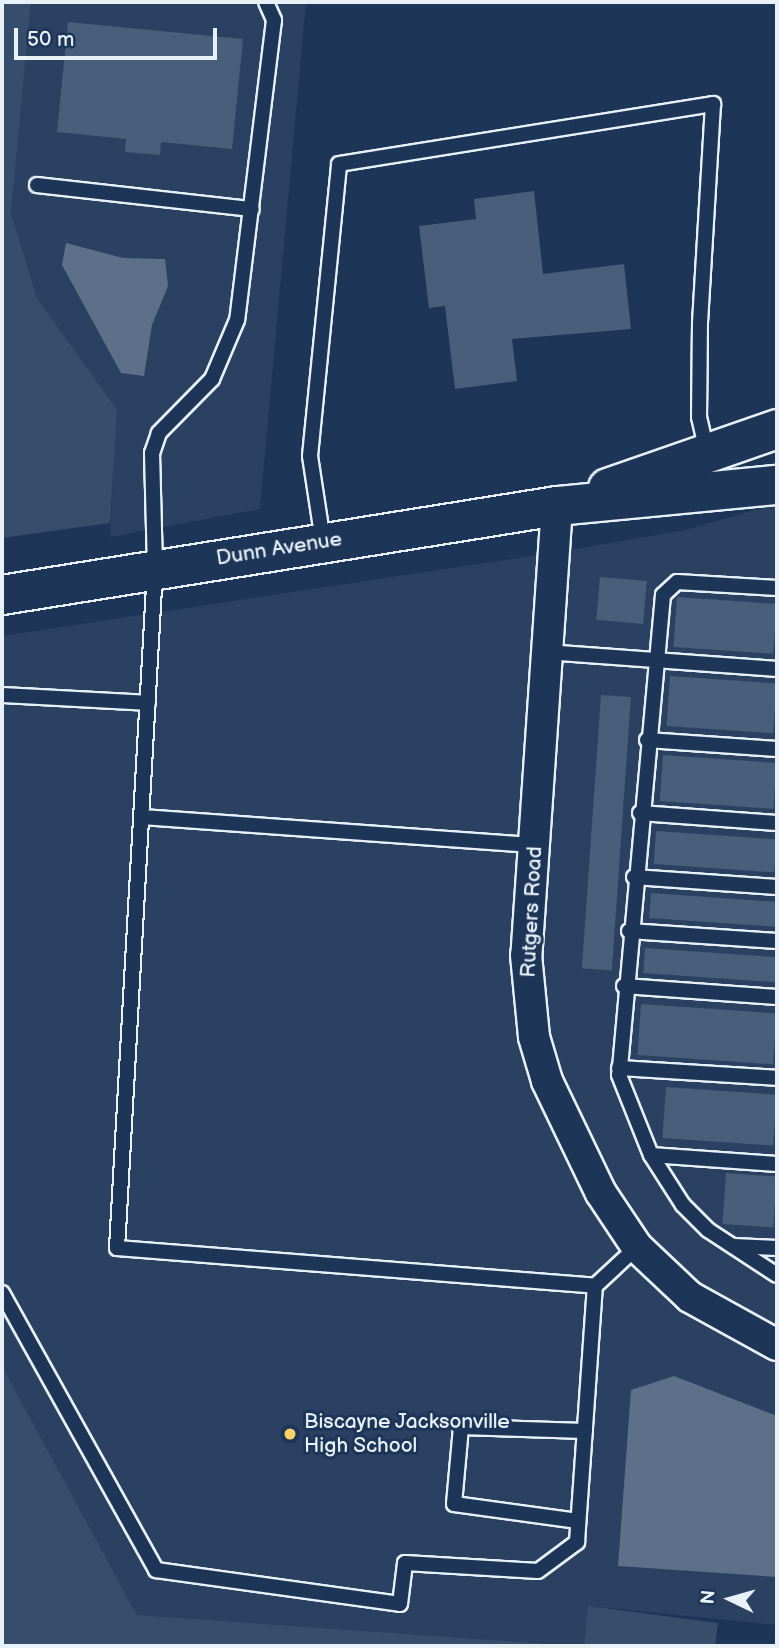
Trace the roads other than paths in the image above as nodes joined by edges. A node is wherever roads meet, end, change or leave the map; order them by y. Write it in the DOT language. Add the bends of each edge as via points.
graph roads {
  1 [pos="266,2"];
  2 [pos="37,185"];
  3 [pos="252,209"];
  4 [pos="777,429"];
  5 [pos="708,453"];
  6 [pos="777,485"];
  7 [pos="557,506"];
  8 [pos="323,541"];
  9 [pos="155,569"];
  10 [pos="777,588"];
  11 [pos="2,595"];
  12 [pos="546,652"];
  13 [pos="655,660"];
  14 [pos="777,669"];
  15 [pos="2,695"];
  16 [pos="148,703"];
  17 [pos="647,740"];
  18 [pos="777,749"];
  19 [pos="640,813"];
  20 [pos="142,817"];
  21 [pos="777,823"];
  22 [pos="535,845"];
  23 [pos="634,877"];
  24 [pos="777,887"];
  25 [pos="629,931"];
  26 [pos="777,942"];
  27 [pos="624,986"];
  28 [pos="777,997"];
  29 [pos="619,1068"];
  30 [pos="777,1078"];
  31 [pos="651,1155"];
  32 [pos="777,1164"];
  33 [pos="733,1245"];
  34 [pos="637,1247"];
  35 [pos="777,1248"];
  36 [pos="777,1275"];
  37 [pos="595,1286"];
  38 [pos="2,1293"];
  39 [pos="777,1345"];
  40 [pos="585,1431"];
  41 [pos="578,1521"];
  1 -- 3 [label="lane" via="274,20"];
  2 -- 3 [label="lane"];
  3 -- 9 [label="lane" via="246,278 227,351 212,379 159,433 152,453"];
  4 -- 5 [label="main road, Dunn Avenue"];
  5 -- 7 [label="main road, Dunn Avenue"];
  5 -- 8 [label="lane" via="699,417 700,323 713,104 339,164 310,456"];
  6 -- 7 [label="main road, Dunn Avenue"];
  7 -- 8 [label="main road, Dunn Avenue"];
  7 -- 12 [label="street, Rutgers Road"];
  8 -- 9 [label="main road, Dunn Avenue"];
  9 -- 11 [label="main road, Dunn Avenue"];
  9 -- 16 [label="lane"];
  10 -- 13 [label="lane" via="670,584 663,595"];
  12 -- 13 [label="lane"];
  12 -- 22 [label="street, Rutgers Road"];
  13 -- 14 [label="lane"];
  13 -- 17 [label="lane"];
  15 -- 16 [label="lane"];
  16 -- 20 [label="lane"];
  17 -- 18 [label="lane"];
  17 -- 19 [label="lane"];
  19 -- 21 [label="lane"];
  19 -- 23 [label="lane"];
  20 -- 22 [label="lane"];
  20 -- 37 [label="lane" via="117,1248"];
  22 -- 34 [label="street, Rutgers Road" via="526,955 534,1037 547,1081 601,1193"];
  23 -- 24 [label="lane"];
  23 -- 25 [label="lane"];
  25 -- 26 [label="lane"];
  25 -- 27 [label="lane"];
  27 -- 28 [label="lane"];
  27 -- 29 [label="lane"];
  29 -- 30 [label="lane"];
  29 -- 31 [label="lane"];
  31 -- 32 [label="lane"];
  31 -- 33 [label="lane" via="683,1205"];
  33 -- 35 [label="lane"];
  33 -- 36 [label="lane"];
  34 -- 37 [label="lane"];
  34 -- 39 [label="street, Rutgers Road" via="690,1297"];
  37 -- 40 [label="lane"];
  38 -- 41 [label="lane" via="156,1570 400,1604 405,1563 538,1571 577,1542"];
  40 -- 41 [label="lane"];
  40 -- 41 [label="lane" via="461,1427 454,1504"];
}
